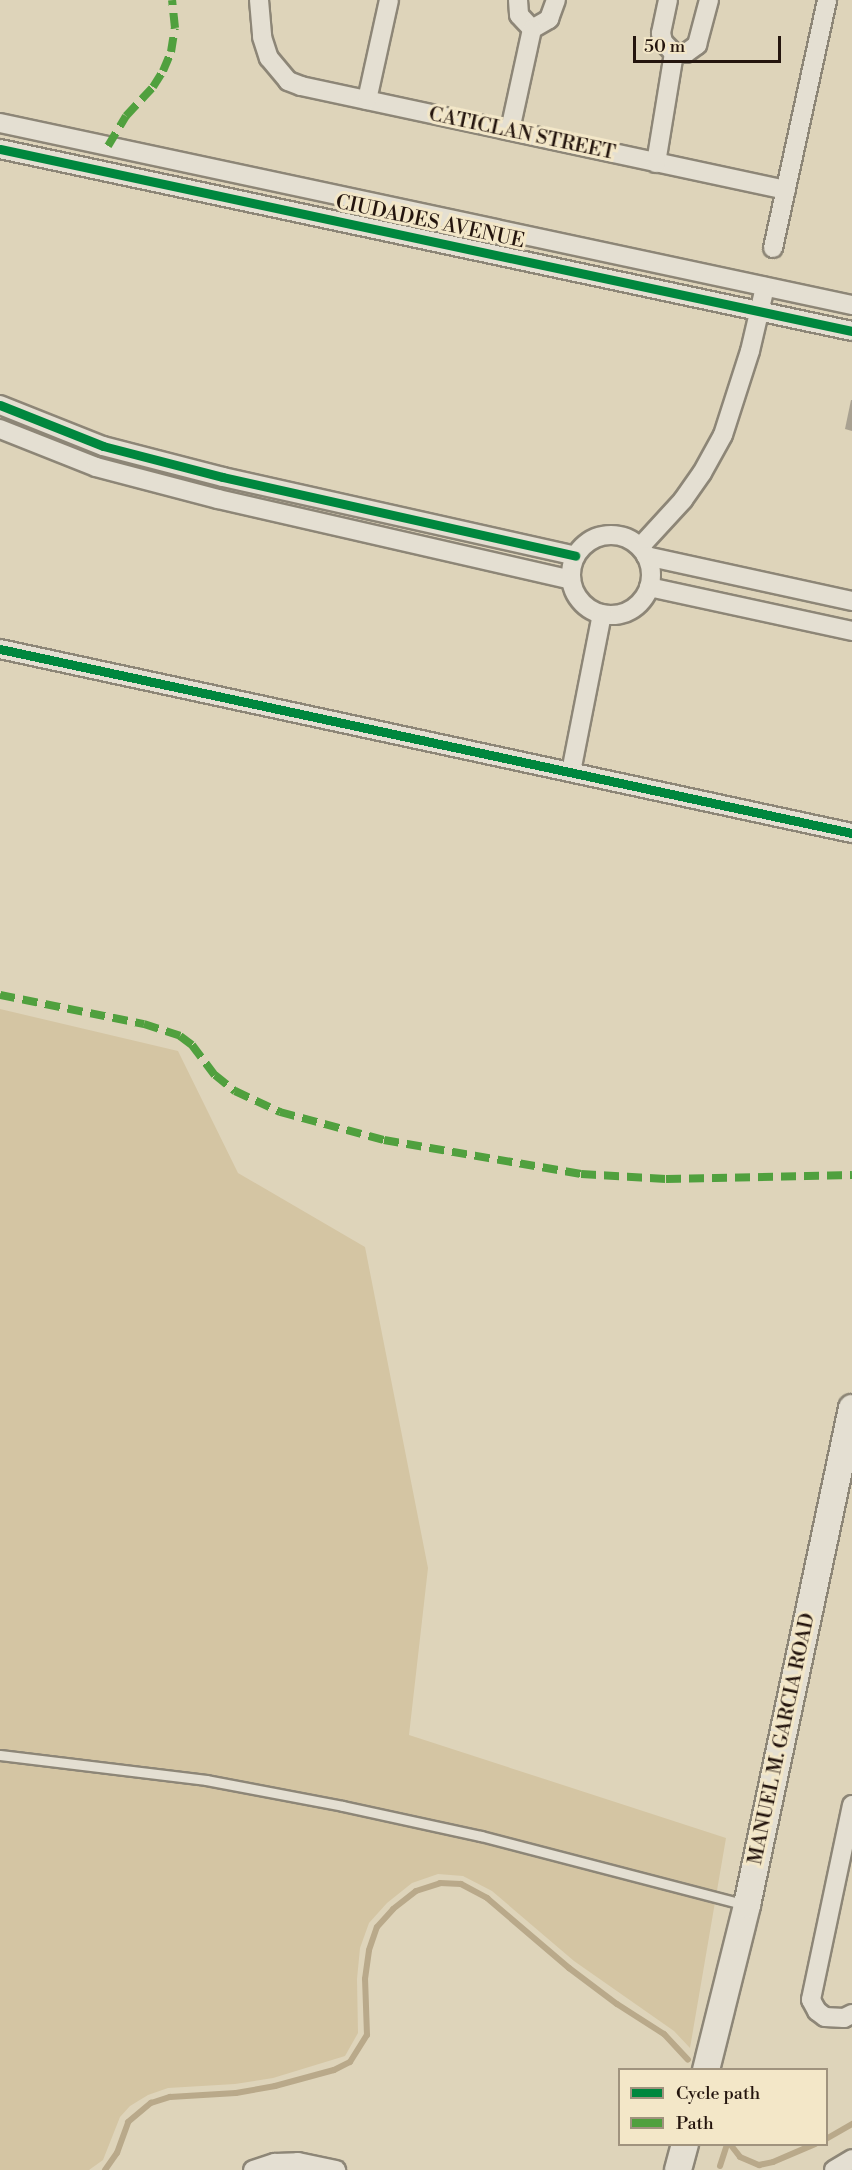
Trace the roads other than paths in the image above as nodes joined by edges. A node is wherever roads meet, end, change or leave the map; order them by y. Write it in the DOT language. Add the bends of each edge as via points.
graph roads {
  1 [pos="259,0"];
  2 [pos="389,0"];
  3 [pos="518,0"];
  4 [pos="556,0"];
  5 [pos="668,0"];
  6 [pos="709,0"];
  7 [pos="827,0"];
  8 [pos="532,29"];
  9 [pos="674,53"];
  10 [pos="367,100"];
  11 [pos="0,123"];
  12 [pos="510,130"];
  13 [pos="0,149"];
  14 [pos="656,163"];
  15 [pos="786,190"];
  16 [pos="773,248"];
  17 [pos="765,286"];
  18 [pos="852,305"];
  19 [pos="760,312"];
  20 [pos="852,331"];
  21 [pos="0,405"];
  22 [pos="0,429"];
  23 [pos="174,465"];
  24 [pos="169,486"];
  25 [pos="643,552"];
  26 [pos="575,556"];
  27 [pos="571,580"];
  28 [pos="649,587"];
  29 [pos="852,601"];
  30 [pos="602,614"];
  31 [pos="852,631"];
  32 [pos="0,649"];
  33 [pos="572,772"];
  34 [pos="852,833"];
  35 [pos="852,1408"];
  36 [pos="0,1755"];
  37 [pos="852,1805"];
  38 [pos="747,1905"];
  39 [pos="852,2014"];
  40 [pos="706,2068"];
  41 [pos="685,2146"];
  42 [pos="852,2159"];
  43 [pos="253,2170"];
  44 [pos="336,2170"];
  45 [pos="678,2170"];
  46 [pos="834,2170"];
  1 -- 10 [label="street, CATICLAN STREET" via="262,36 269,58 288,81"];
  2 -- 10 [label="street"];
  3 -- 8 [label="street" via="519,15"];
  4 -- 8 [label="street" via="549,19"];
  5 -- 9 [label="street" via="661,33 663,42"];
  6 -- 9 [label="street" via="697,45 686,53"];
  7 -- 15 [label="street"];
  8 -- 12 [label="street"];
  9 -- 14 [label="street"];
  10 -- 12 [label="street, CATICLAN STREET"];
  11 -- 17 [label="street, CIUDADES AVENUE"];
  12 -- 14 [label="street, CATICLAN STREET"];
  13 -- 19 [label="street, CIUDADES AVENUE"];
  14 -- 15 [label="street, CATICLAN STREET"];
  15 -- 16 [label="street"];
  17 -- 18 [label="street, CIUDADES AVENUE"];
  17 -- 19 [label="street"];
  19 -- 20 [label="street, CIUDADES AVENUE"];
  19 -- 25 [label="street" via="723,435 702,473"];
  21 -- 23 [label="street" via="103,446"];
  22 -- 24 [label="street" via="96,467"];
  23 -- 24 [label="street"];
  23 -- 26 [label="street"];
  24 -- 27 [label="street"];
  25 -- 26 [label="street" via="624,537 605,535 588,542"];
  25 -- 28 [label="street" via="651,577"];
  25 -- 29 [label="street"];
  26 -- 27 [label="street"];
  27 -- 30 [label="street" via="578,598"];
  28 -- 30 [label="street" via="631,610"];
  28 -- 31 [label="street"];
  30 -- 33 [label="street"];
  32 -- 33 [label="street"];
  33 -- 34 [label="street"];
  35 -- 38 [label="main road, MANUEL M. GARCIA ROAD"];
  36 -- 38 [label="lane" via="206,1780 343,1806 481,1836"];
  37 -- 39 [label="street" via="811,2000 825,2017 844,2018"];
  38 -- 40 [label="main road, MANUEL M. GARCIA ROAD"];
  41 -- 45 [label="main road"];
  42 -- 46 [label="street"];
  43 -- 44 [label="street" via="275,2163 298,2162"];
}
